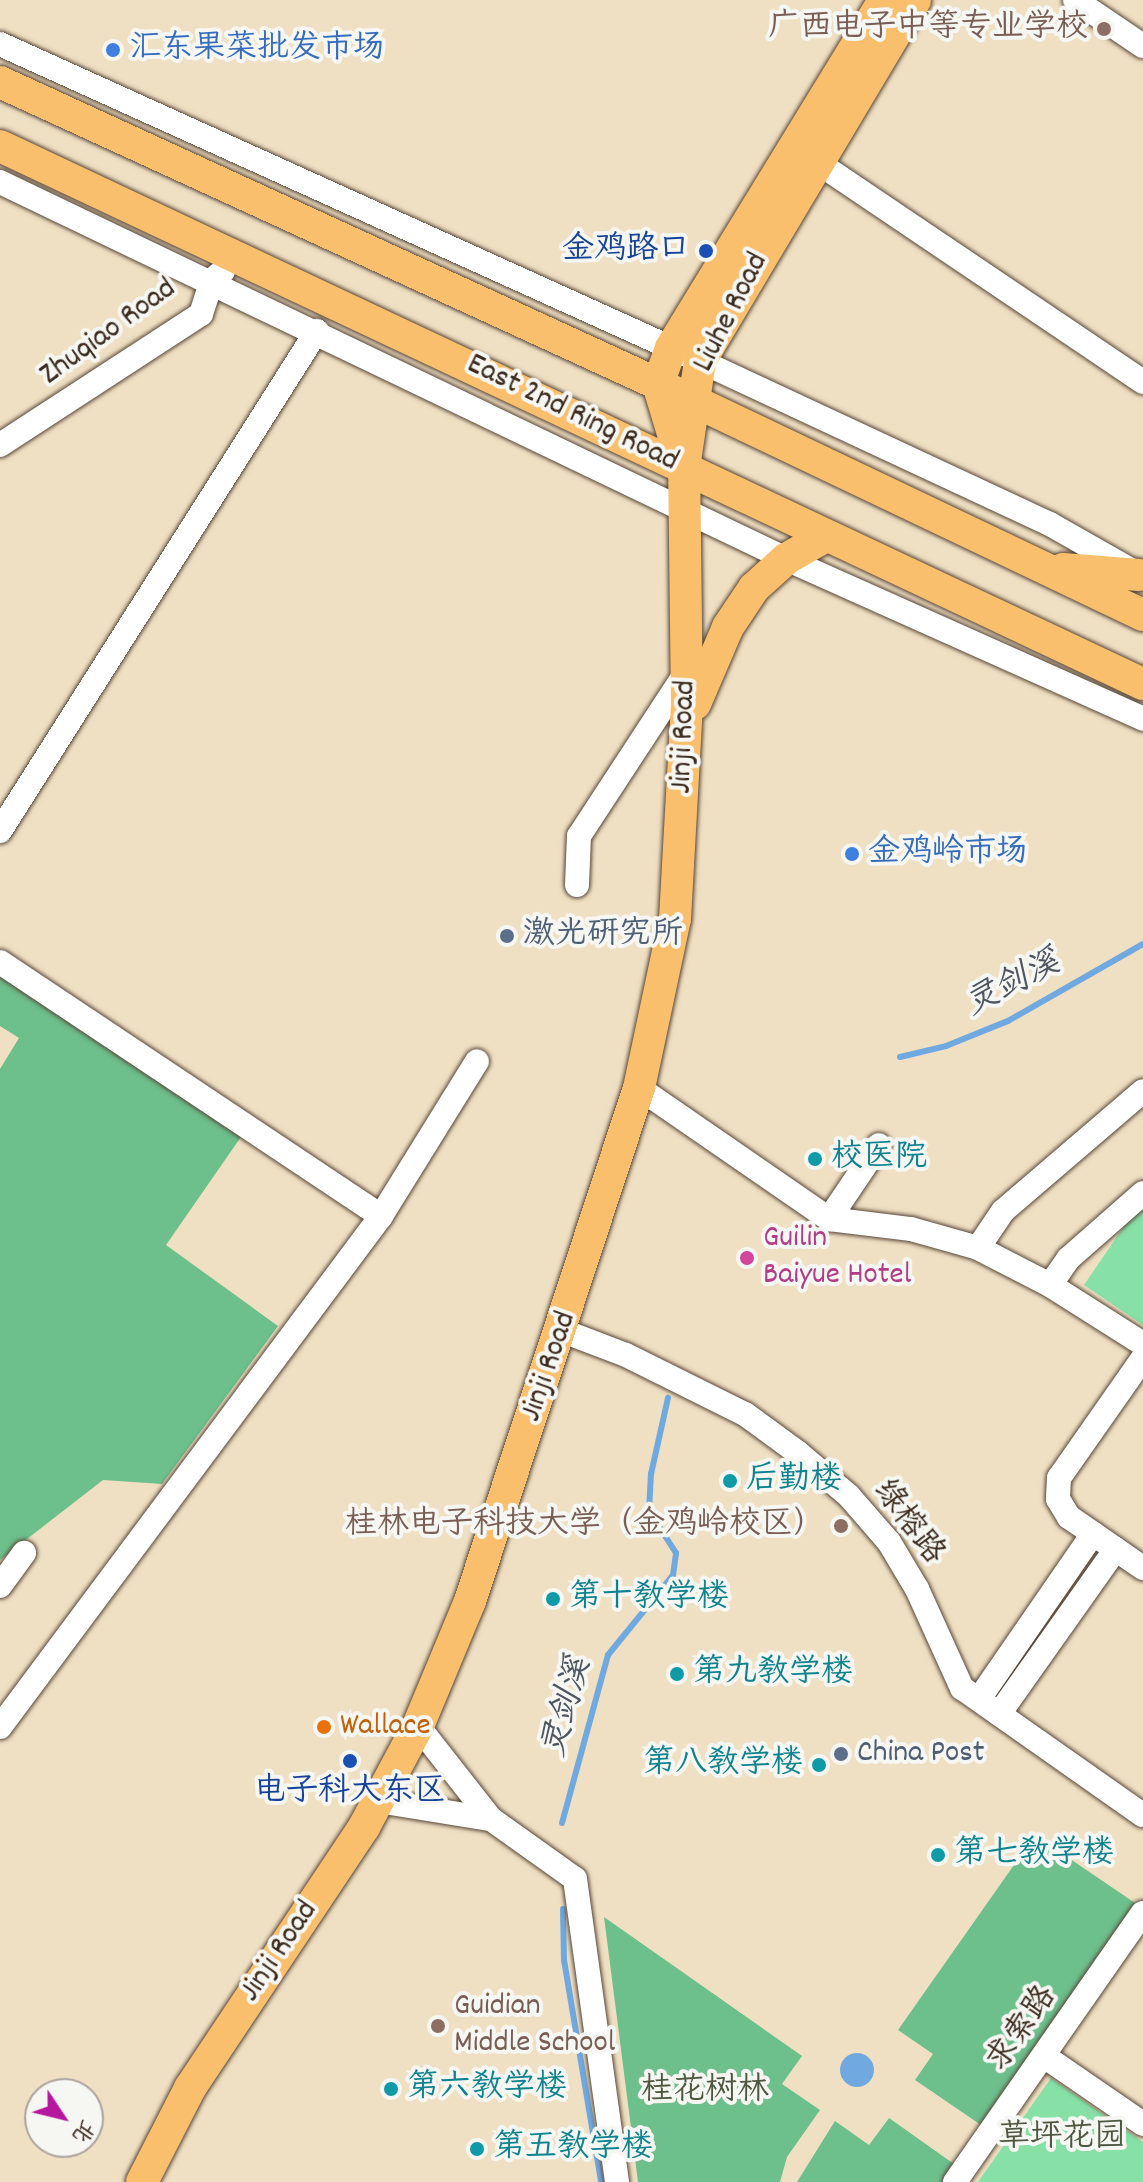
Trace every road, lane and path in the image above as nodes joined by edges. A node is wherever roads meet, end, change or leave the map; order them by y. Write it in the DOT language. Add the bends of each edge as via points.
graph roads {
  1 [pos="884,0"];
  2 [pos="915,0"];
  3 [pos="1075,0"];
  4 [pos="0,44"];
  5 [pos="1143,46"];
  6 [pos="0,82"];
  7 [pos="0,146"];
  8 [pos="817,162"];
  9 [pos="0,182"];
  10 [pos="239,255"];
  11 [pos="212,280"];
  12 [pos="317,331"];
  13 [pos="685,354"];
  14 [pos="1143,382"];
  15 [pos="658,384"];
  16 [pos="692,402"];
  17 [pos="0,445"];
  18 [pos="684,468"];
  19 [pos="686,507"];
  20 [pos="826,536"];
  21 [pos="786,559"];
  22 [pos="1041,567"];
  23 [pos="1141,576"];
  24 [pos="1143,615"];
  25 [pos="687,671"];
  26 [pos="1131,679"];
  27 [pos="1143,695"];
  28 [pos="1143,719"];
  29 [pos="686,738"];
  30 [pos="0,831"];
  31 [pos="577,885"];
  32 [pos="0,962"];
  33 [pos="477,1061"];
  34 [pos="639,1088"];
  35 [pos="1141,1095"];
  36 [pos="879,1145"];
  37 [pos="1143,1193"];
  38 [pos="381,1216"];
  39 [pos="829,1219"];
  40 [pos="978,1248"];
  41 [pos="1050,1285"];
  42 [pos="563,1331"];
  43 [pos="1143,1344"];
  44 [pos="1143,1358"];
  45 [pos="1093,1534"];
  46 [pos="1116,1549"];
  47 [pos="24,1553"];
  48 [pos="1143,1568"];
  49 [pos="0,1586"];
  50 [pos="979,1699"];
  51 [pos="999,1714"];
  52 [pos="418,1726"];
  53 [pos="0,1727"];
  54 [pos="378,1801"];
  55 [pos="1143,1815"];
  56 [pos="491,1819"];
  57 [pos="1143,1913"];
  58 [pos="1044,2056"];
  59 [pos="1143,2124"];
  60 [pos="131,2182"];
  61 [pos="142,2182"];
  62 [pos="617,2182"];
  63 [pos="955,2182"];
  1 -- 13 [label="main road, Liuhe Road"];
  2 -- 8 [label="main road, Liuhe Road"];
  3 -- 5 [label="street"];
  4 -- 13 [label="street"];
  6 -- 15 [label="main road, East 2nd Ring Road"];
  7 -- 10 [label="main road, East 2nd Ring Road"];
  8 -- 13 [label="main road, Liuhe Road"];
  8 -- 14 [label="street"];
  9 -- 11 [label="street"];
  10 -- 11 [label="street, Zhuqiao Road"];
  10 -- 18 [label="main road, East 2nd Ring Road"];
  11 -- 12 [label="street"];
  11 -- 17 [label="street, Zhuqiao Road" via="201,314"];
  12 -- 19 [label="street"];
  12 -- 30 [label="street"];
  13 -- 15 [label="main road, Liuhe Road"];
  13 -- 16 [label="main road, Liuhe Road"];
  13 -- 23 [label="street" via="1050,524"];
  15 -- 16 [label="main road, East 2nd Ring Road"];
  15 -- 18 [label="main road, Liuhe Road"];
  16 -- 18 [label="main road, Liuhe Road"];
  16 -- 22 [label="main road, East 2nd Ring Road"];
  18 -- 19 [label="main road, Jinji Road"];
  18 -- 20 [label="main road, East 2nd Ring Road"];
  19 -- 21 [label="street"];
  19 -- 25 [label="main road, Jinji Road"];
  20 -- 21 [label="main road"];
  20 -- 26 [label="main road, East 2nd Ring Road"];
  21 -- 28 [label="street"];
  21 -- 29 [label="main road" via="754,588 728,627 698,692"];
  22 -- 23 [label="main road"];
  22 -- 24 [label="main road, East 2nd Ring Road"];
  25 -- 29 [label="main road, Jinji Road"];
  25 -- 31 [label="street" via="579,836"];
  26 -- 27 [label="main road, East 2nd Ring Road"];
  29 -- 34 [label="main road, Jinji Road" via="675,919"];
  32 -- 38 [label="street"];
  33 -- 38 [label="street"];
  34 -- 39 [label="street"];
  34 -- 42 [label="main road, Jinji Road"];
  35 -- 40 [label="street" via="1003,1211"];
  36 -- 39 [label="street"];
  37 -- 41 [label="street" via="1068,1259"];
  38 -- 53 [label="street"];
  39 -- 40 [label="street" via="911,1229"];
  40 -- 41 [label="street"];
  41 -- 43 [label="street"];
  42 -- 50 [label="street, 绿榕路" via="626,1355 745,1414 849,1496 889,1542 917,1589 962,1688"];
  42 -- 52 [label="main road, Jinji Road" via="470,1601"];
  44 -- 45 [label="street" via="1059,1478 1058,1499 1069,1517"];
  45 -- 46 [label="street"];
  45 -- 50 [label="street"];
  46 -- 48 [label="street"];
  46 -- 51 [label="street"];
  47 -- 49 [label="street"];
  50 -- 51 [label="street, 绿榕路"];
  51 -- 55 [label="street, 绿榕路"];
  52 -- 54 [label="main road, Jinji Road"];
  52 -- 56 [label="street"];
  54 -- 56 [label="street"];
  54 -- 61 [label="main road, Jinji Road" via="190,2088"];
  56 -- 62 [label="street" via="575,1879"];
  57 -- 58 [label="street, 求索路"];
  58 -- 59 [label="street"];
  58 -- 63 [label="street, 求索路"];
  60 -- 61 [label="street"];
}
